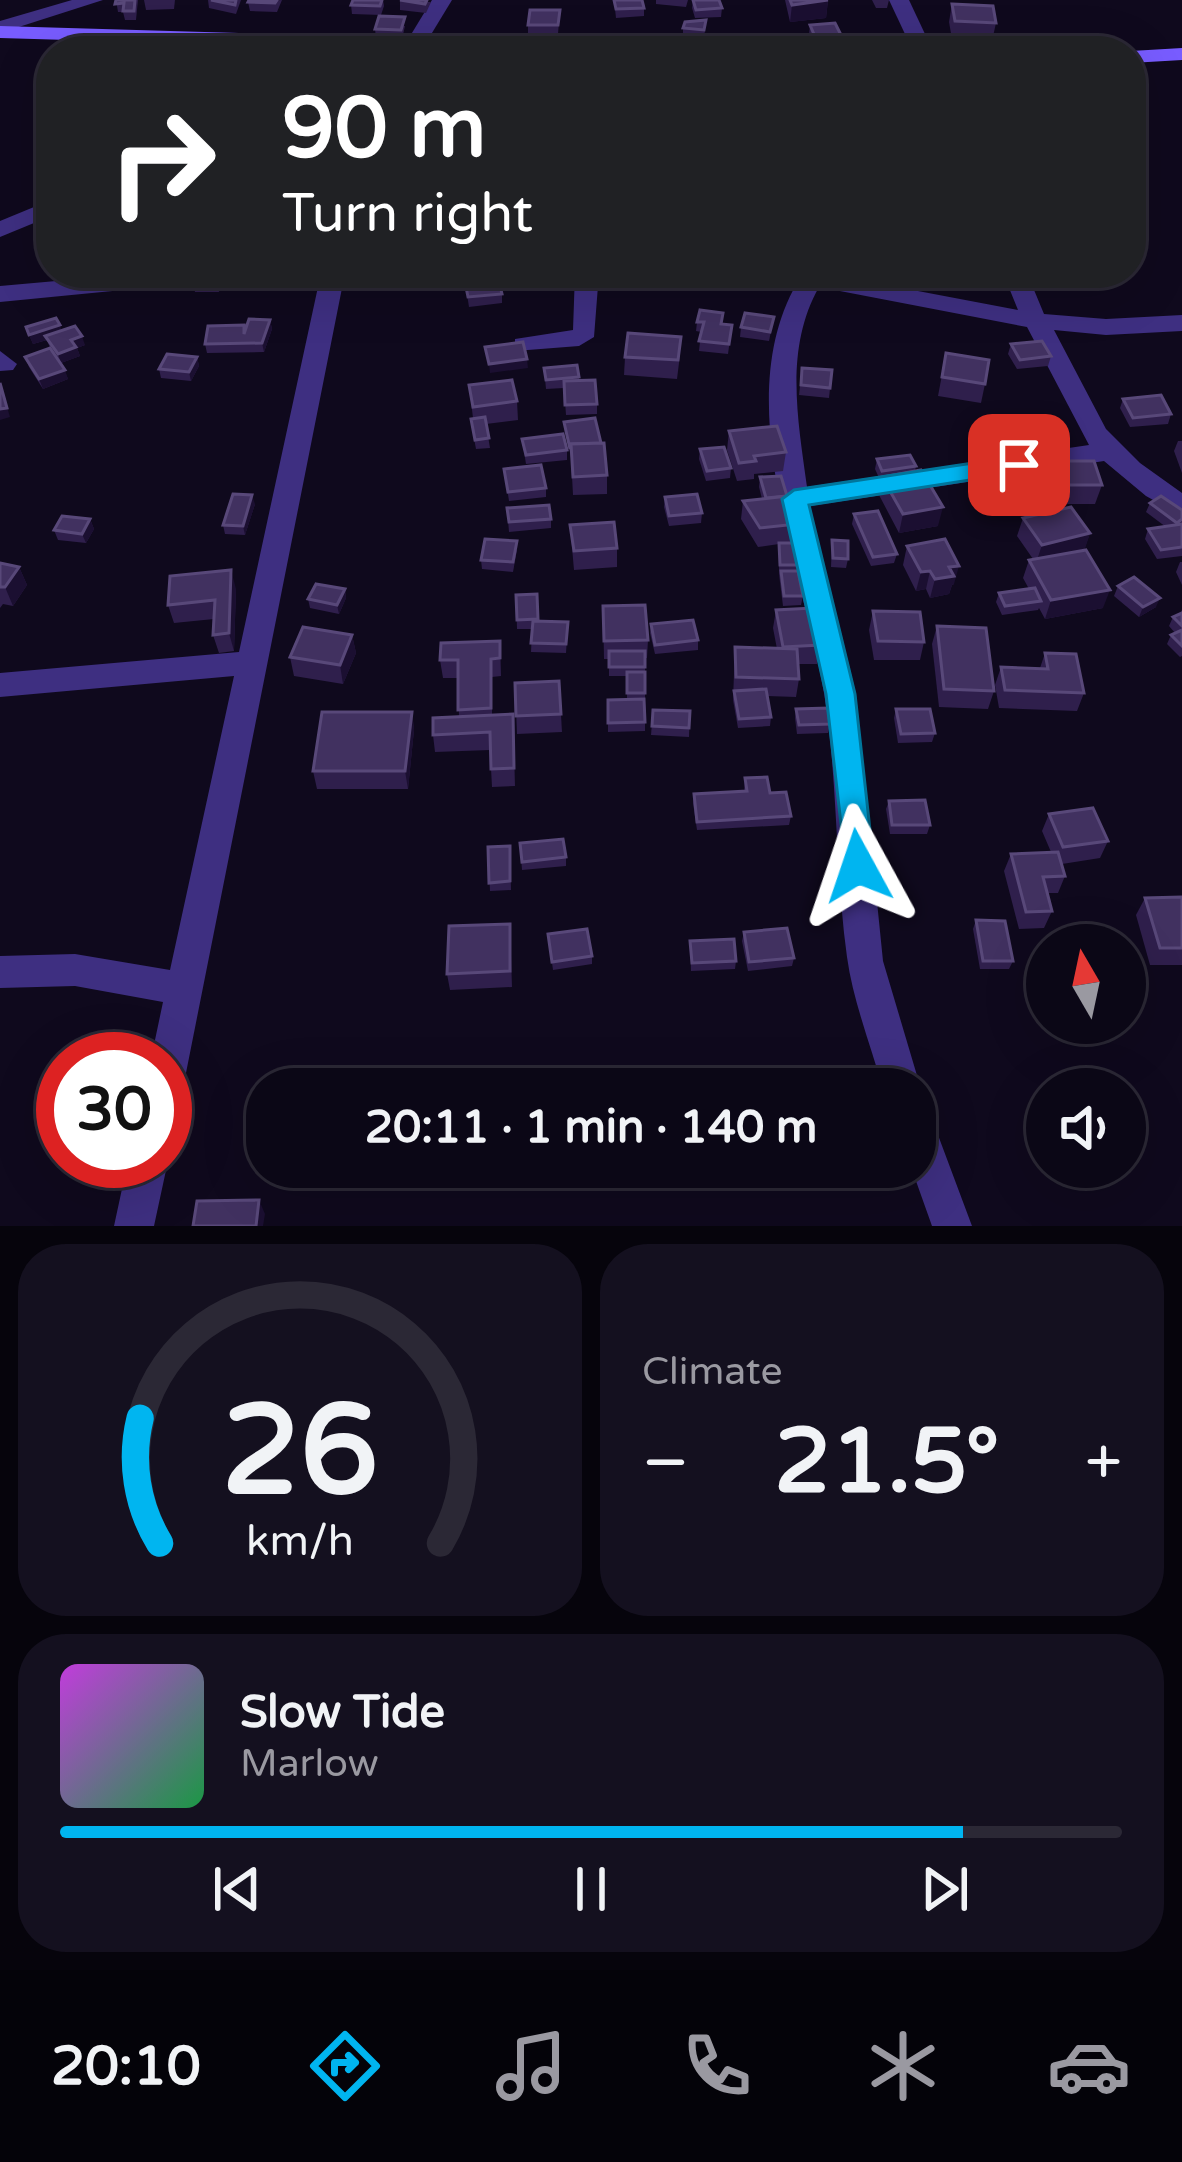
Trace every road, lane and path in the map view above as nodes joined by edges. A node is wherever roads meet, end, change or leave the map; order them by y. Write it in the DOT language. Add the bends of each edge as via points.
graph roads {
  1 [pos="93,0"];
  2 [pos="442,0"];
  3 [pos="899,0"];
  4 [pos="0,30"];
  5 [pos="138,36"];
  6 [pos="421,36"];
  7 [pos="916,36"];
  8 [pos="1182,54"];
  9 [pos="1146,56"];
  10 [pos="36,214"];
  11 [pos="0,230"];
  12 [pos="65,288"];
  13 [pos="330,288"];
  14 [pos="586,288"];
  15 [pos="797,288"];
  16 [pos="861,288"];
  17 [pos="1021,288"];
  18 [pos="0,294"];
  19 [pos="1035,321"];
  20 [pos="1182,323"];
  21 [pos="524,345"];
  22 [pos="1108,452"];
  23 [pos="794,499"];
  24 [pos="1182,506"];
  25 [pos="256,662"];
  26 [pos="0,685"];
  27 [pos="0,972"];
  28 [pos="185,989"];
  29 [pos="176,1032"];
  30 [pos="896,1068"];
  31 [pos="936,1182"];
  32 [pos="142,1188"];
  33 [pos="134,1226"];
  34 [pos="952,1226"];
  1 -- 4 [label="street"];
  2 -- 6 [label="street"];
  3 -- 7 [label="street"];
  4 -- 5 [label="street"];
  8 -- 9 [label="street"];
  10 -- 11 [label="street"];
  12 -- 18 [label="street"];
  13 -- 25 [label="street"];
  14 -- 21 [label="street" via="579,338"];
  15 -- 23 [label="street" via="781,386"];
  16 -- 19 [label="street"];
  17 -- 19 [label="street"];
  19 -- 20 [label="street"];
  19 -- 22 [label="street"];
  22 -- 23 [label="street"];
  22 -- 24 [label="street"];
  23 -- 30 [label="street" via="840,694 865,961"];
  25 -- 26 [label="street"];
  25 -- 28 [label="street"];
  27 -- 28 [label="street" via="75,970"];
  28 -- 29 [label="street"];
  31 -- 34 [label="street"];
  32 -- 33 [label="street"];
}
